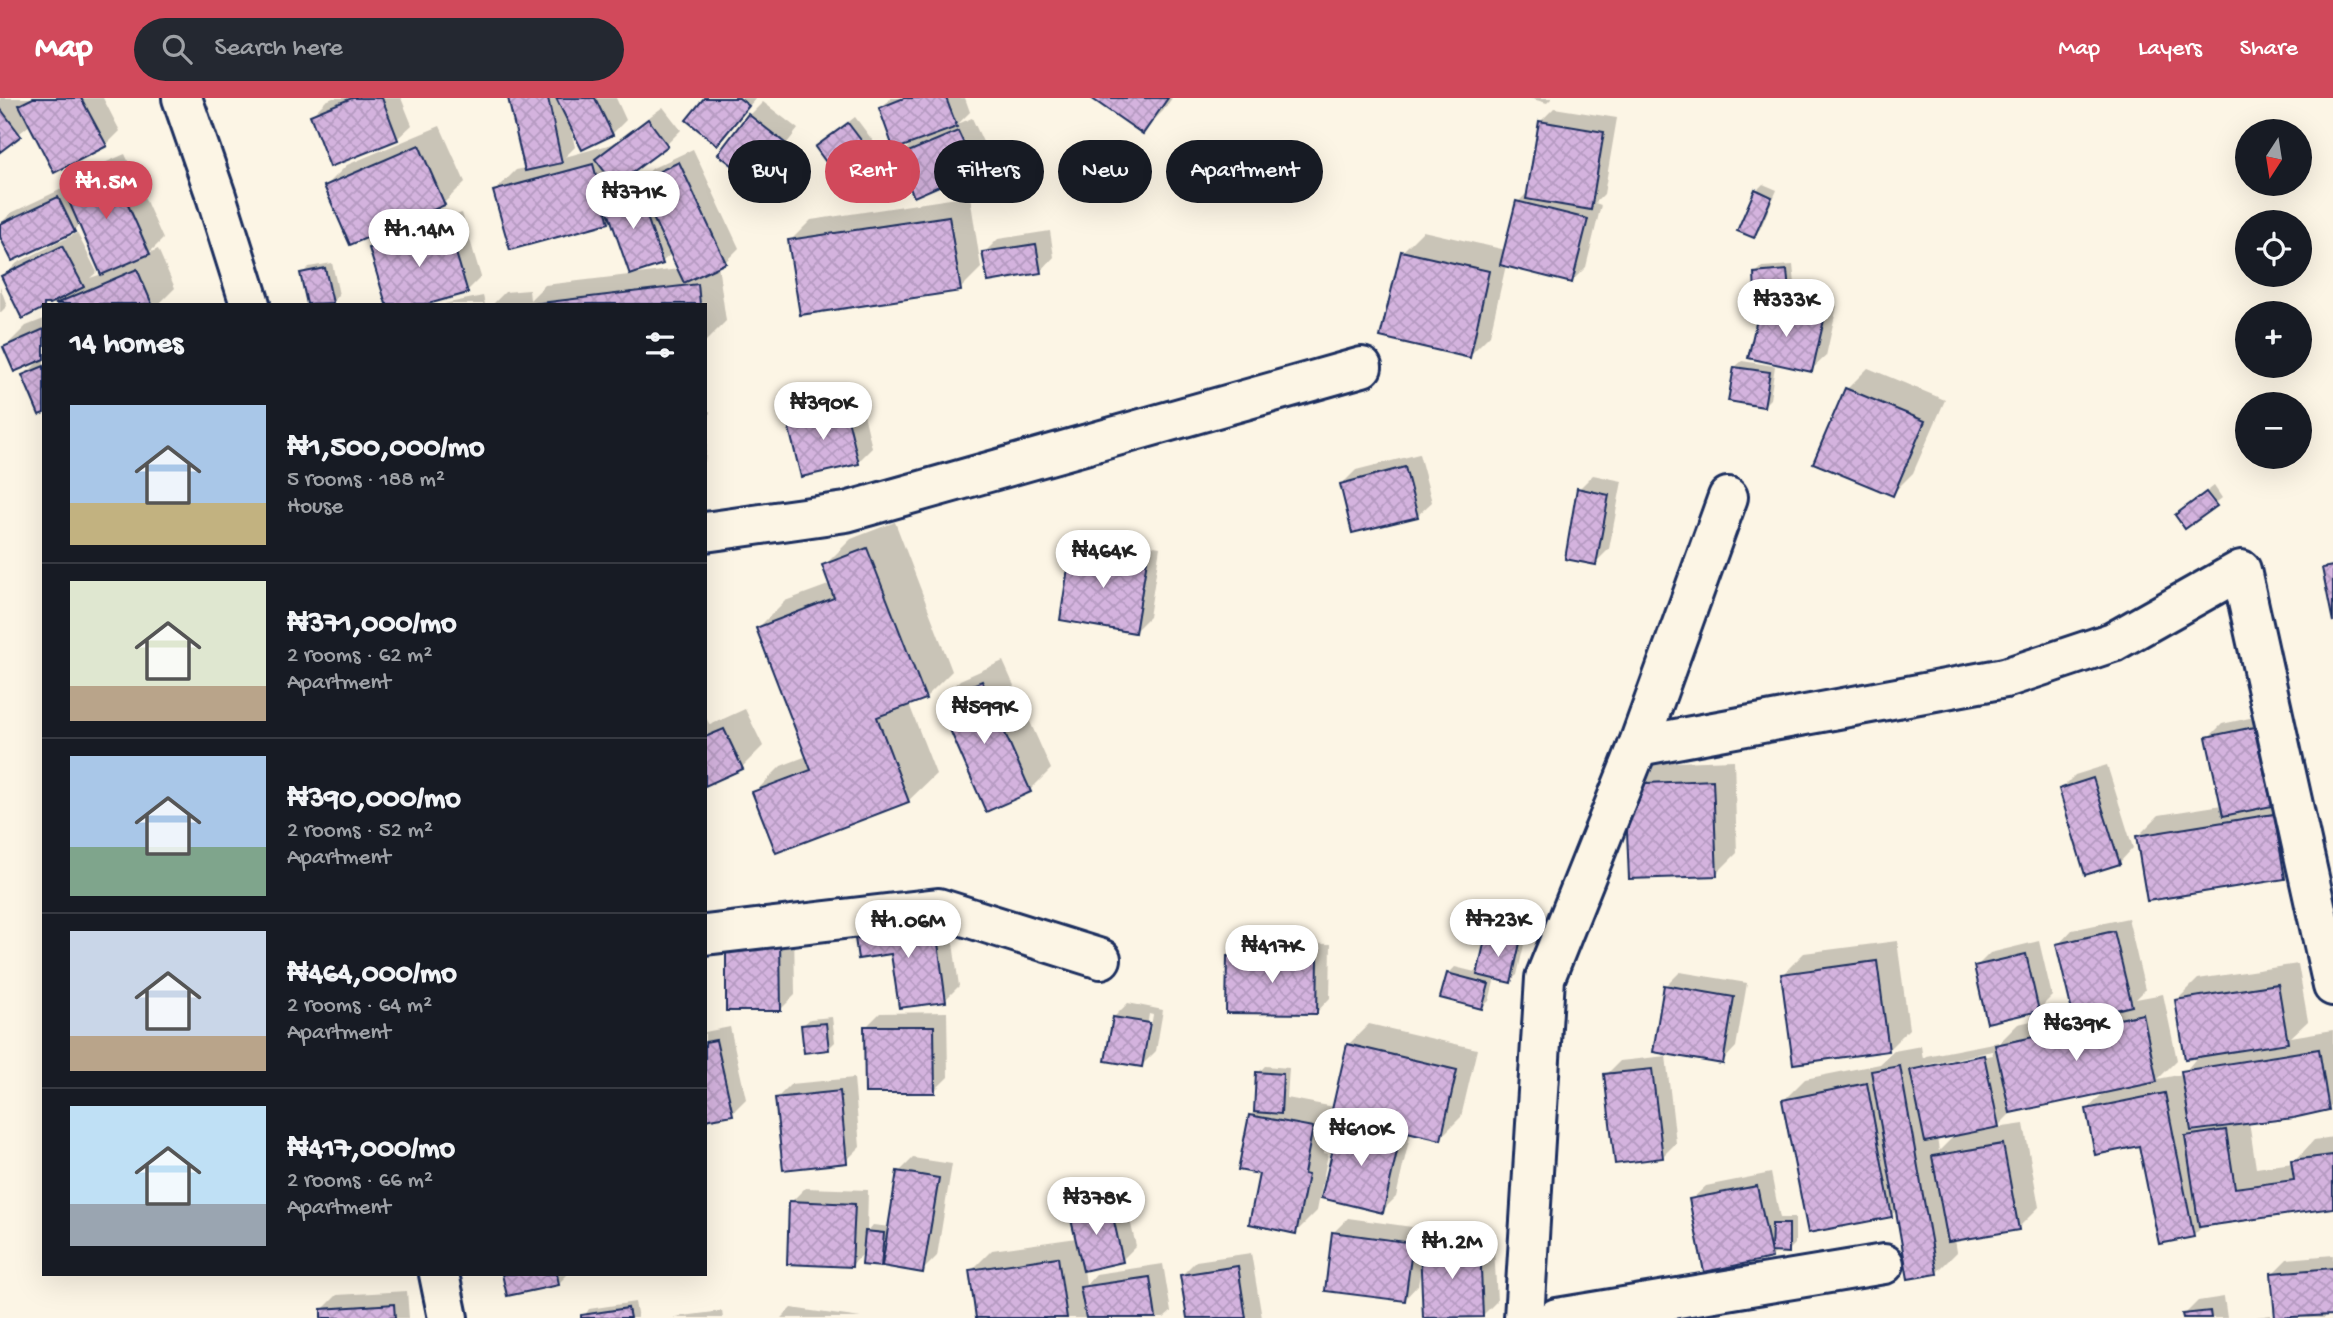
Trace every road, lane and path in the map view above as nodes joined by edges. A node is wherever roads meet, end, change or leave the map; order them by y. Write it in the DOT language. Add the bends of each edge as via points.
graph roads {
  1 [pos="182,98"];
  2 [pos="250,303"];
  3 [pos="1362,367"];
  4 [pos="1728,497"];
  5 [pos="707,532"];
  6 [pos="1638,746"];
  7 [pos="707,935"];
  8 [pos="1101,958"];
  9 [pos="2333,986"];
  10 [pos="1884,1264"];
  11 [pos="439,1276"];
  12 [pos="448,1318"];
  13 [pos="1524,1318"];
  14 [pos="1557,1318"];
  1 -- 2 [label="street"];
  3 -- 5 [label="street" via="846,512"];
  4 -- 6 [label="street"];
  6 -- 9 [label="street" via="2006,678 2113,642 2241,570"];
  6 -- 13 [label="street" via="1545,978"];
  7 -- 8 [label="street" via="939,908"];
  10 -- 14 [label="street"];
  11 -- 12 [label="street"];
}
